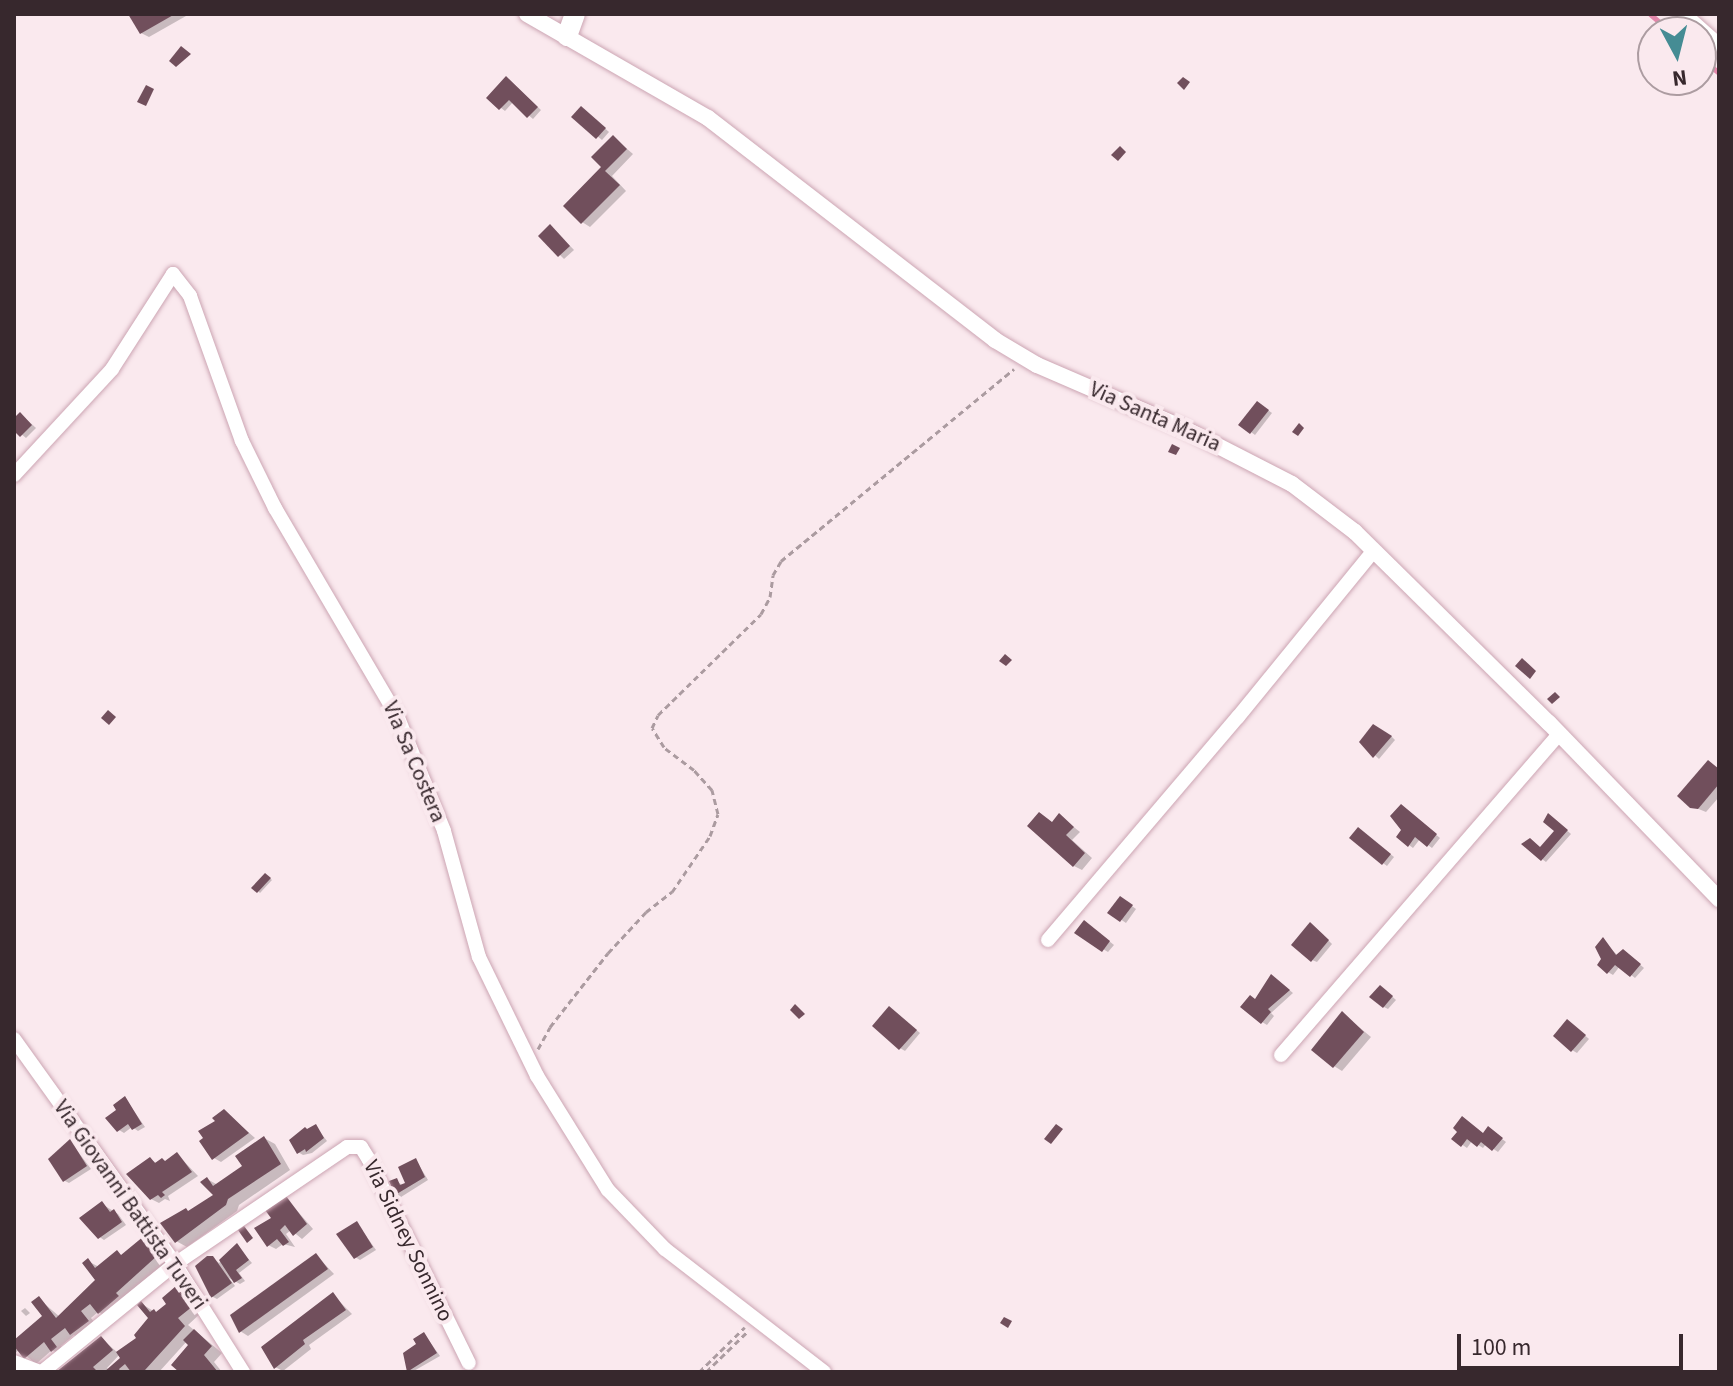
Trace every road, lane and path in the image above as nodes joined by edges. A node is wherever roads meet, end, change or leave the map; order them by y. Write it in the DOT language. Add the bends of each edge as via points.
graph roads {
  1 [pos="527,14"];
  2 [pos="575,14"];
  3 [pos="1684,14"];
  4 [pos="567,36"];
  5 [pos="1719,45"];
  6 [pos="1027,359"];
  7 [pos="14,475"];
  8 [pos="1374,550"];
  9 [pos="1559,734"];
  10 [pos="1719,899"];
  11 [pos="1048,940"];
  12 [pos="14,1039"];
  13 [pos="1281,1055"];
  14 [pos="531,1063"];
  15 [pos="175,1264"];
  16 [pos="755,1321"];
  17 [pos="14,1362"];
  18 [pos="469,1363"];
  19 [pos="41,1372"];
  20 [pos="243,1372"];
  21 [pos="699,1372"];
  22 [pos="706,1372"];
  23 [pos="824,1372"];
  1 -- 4 [label="street, Via Santa Maria"];
  2 -- 4 [label="main road"];
  3 -- 5 [label="street"];
  4 -- 6 [label="street, Via Santa Maria" via="708,118 995,340"];
  6 -- 8 [label="street, Via Santa Maria" via="1280,478"];
  6 -- 14 [label="path" via="781,561 761,614 658,715 652,728 664,747 712,790 718,814 714,825 672,892 608,953 550,1027"];
  7 -- 14 [label="street, Via Sa Costera" via="112,369 173,274 190,296 242,441 275,508 398,718 444,831 479,957"];
  8 -- 9 [label="street, Via Santa Maria"];
  8 -- 11 [label="street"];
  9 -- 10 [label="street, Via Santa Maria"];
  9 -- 13 [label="street"];
  12 -- 15 [label="street, Via Giovanni Battista Tuveri"];
  14 -- 16 [label="street, Via Sa Costera" via="608,1190 665,1249"];
  15 -- 18 [label="street, Via Sidney Sonnino" via="347,1147 361,1147"];
  15 -- 19 [label="street"];
  15 -- 20 [label="street, Via Giovanni Battista Tuveri"];
  16 -- 21 [label="path"];
  16 -- 22 [label="path"];
  16 -- 23 [label="street, Via Sa Costera"];
  17 -- 19 [label="street"];
}
